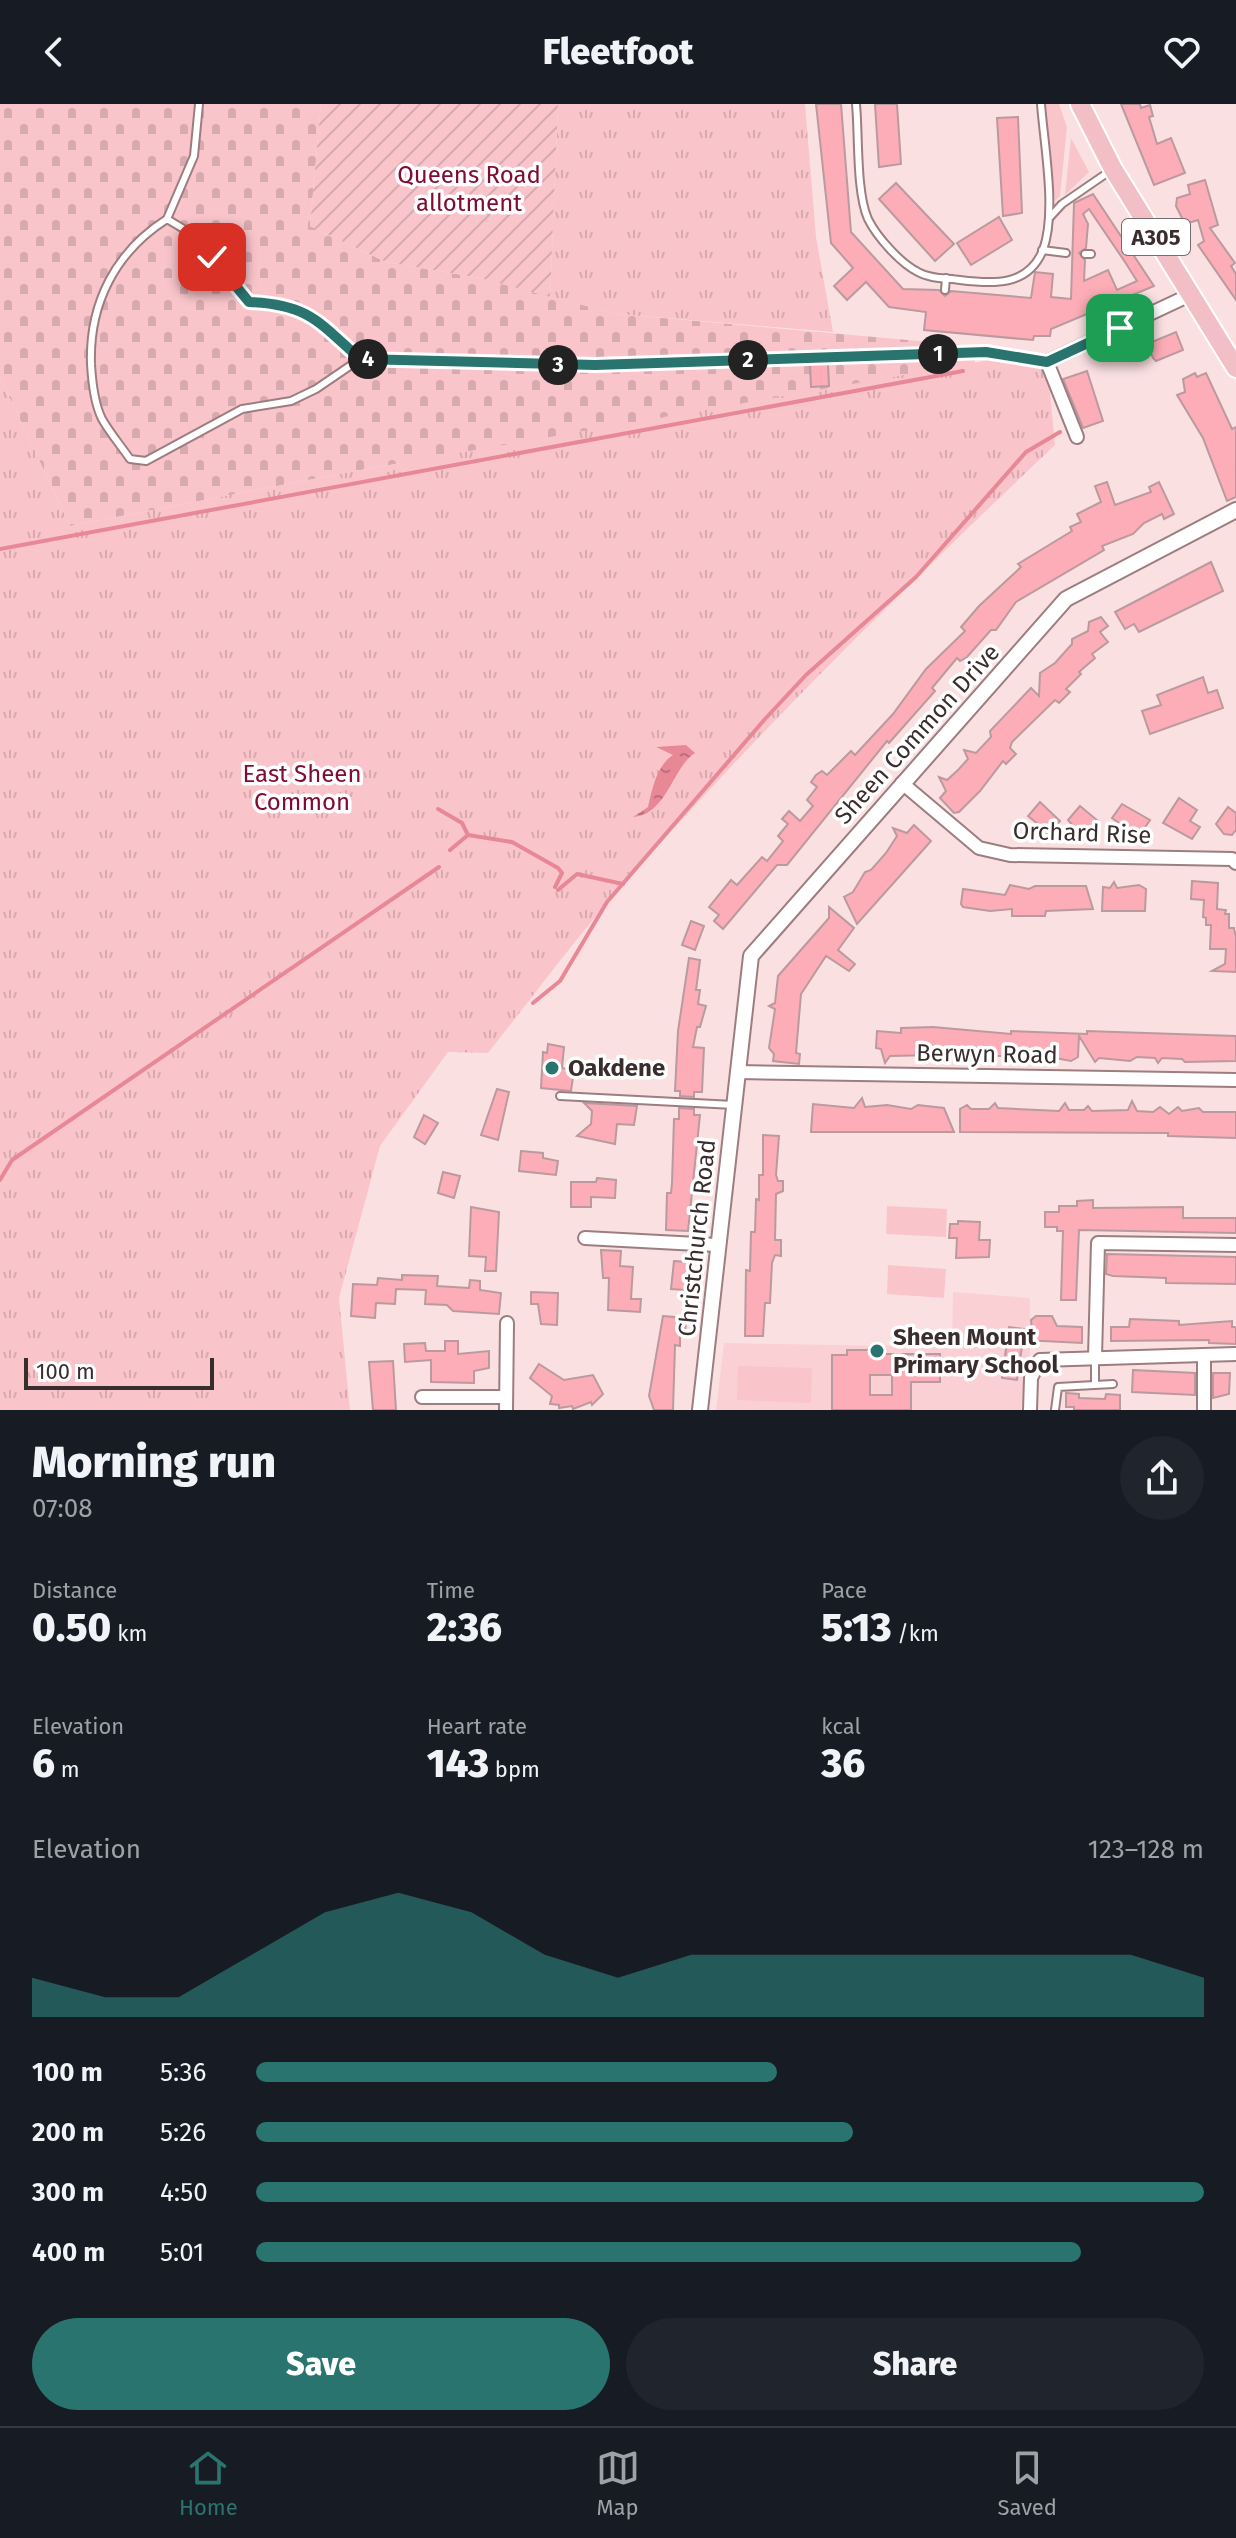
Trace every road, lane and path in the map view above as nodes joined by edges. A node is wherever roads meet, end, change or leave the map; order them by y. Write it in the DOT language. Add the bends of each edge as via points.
graph roads {
  1 [pos="199,104"];
  2 [pos="856,104"];
  3 [pos="1041,104"];
  4 [pos="1080,104"];
  5 [pos="1113,169"];
  6 [pos="167,219"];
  7 [pos="1048,220"];
  8 [pos="1042,250"];
  9 [pos="1066,253"];
  10 [pos="935,277"];
  11 [pos="946,278"];
  12 [pos="934,289"];
  13 [pos="945,290"];
  14 [pos="1192,294"];
  15 [pos="360,359"];
  16 [pos="1047,362"];
  17 [pos="1236,368"];
  18 [pos="1077,437"];
  19 [pos="1236,510"];
  20 [pos="902,783"];
  21 [pos="1236,863"];
  22 [pos="738,1072"];
  23 [pos="1236,1080"];
  24 [pos="560,1096"];
  25 [pos="734,1105"];
  26 [pos="585,1238"];
  27 [pos="716,1245"];
  28 [pos="1236,1245"];
  29 [pos="507,1323"];
  30 [pos="1236,1354"];
  31 [pos="1204,1355"];
  32 [pos="1095,1357"];
  33 [pos="1095,1384"];
  34 [pos="1113,1384"];
  35 [pos="422,1397"];
  36 [pos="506,1404"];
  37 [pos="700,1410"];
  38 [pos="1030,1410"];
  39 [pos="1055,1410"];
  40 [pos="1204,1410"];
  1 -- 6 [label="lane" via="194,156"];
  2 -- 10 [label="lane" via="867,216 905,263"];
  3 -- 7 [label="lane"];
  4 -- 5 [label="main road, A305"];
  5 -- 7 [label="lane"];
  5 -- 14 [label="main road, A305"];
  6 -- 15 [label="lane" via="192,234 249,302 283,303 310,314"];
  6 -- 15 [label="lane" via="150,229 100,293 90,334 92,383 101,417 130,459 146,461 242,409 291,401"];
  7 -- 8 [label="lane"];
  8 -- 9 [label="lane"];
  8 -- 11 [label="lane" via="1029,270 1012,280 992,284"];
  10 -- 11 [label="lane"];
  10 -- 12 [label="lane"];
  11 -- 13 [label="lane"];
  14 -- 16 [label="street"];
  14 -- 17 [label="main road, A305"];
  15 -- 16 [label="lane" via="595,365 986,352"];
  16 -- 18 [label="street"];
  19 -- 20 [label="street, Sheen Common Drive" via="1066,599"];
  20 -- 21 [label="street, Orchard Rise" via="979,848 1010,855"];
  20 -- 22 [label="street, Sheen Common Drive" via="751,956"];
  22 -- 23 [label="street, Berwyn Road"];
  22 -- 25 [label="street, Christchurch Road"];
  24 -- 25 [label="lane"];
  25 -- 27 [label="street, Christchurch Road"];
  26 -- 27 [label="street"];
  27 -- 37 [label="street, Christchurch Road"];
  28 -- 32 [label="street" via="1098,1243"];
  29 -- 36 [label="street"];
  30 -- 31 [label="street"];
  31 -- 32 [label="street"];
  31 -- 40 [label="street"];
  32 -- 33 [label="lane"];
  32 -- 38 [label="street" via="1040,1360 1030,1382"];
  33 -- 34 [label="lane"];
  33 -- 39 [label="lane" via="1058,1387"];
  35 -- 36 [label="street"];
}
